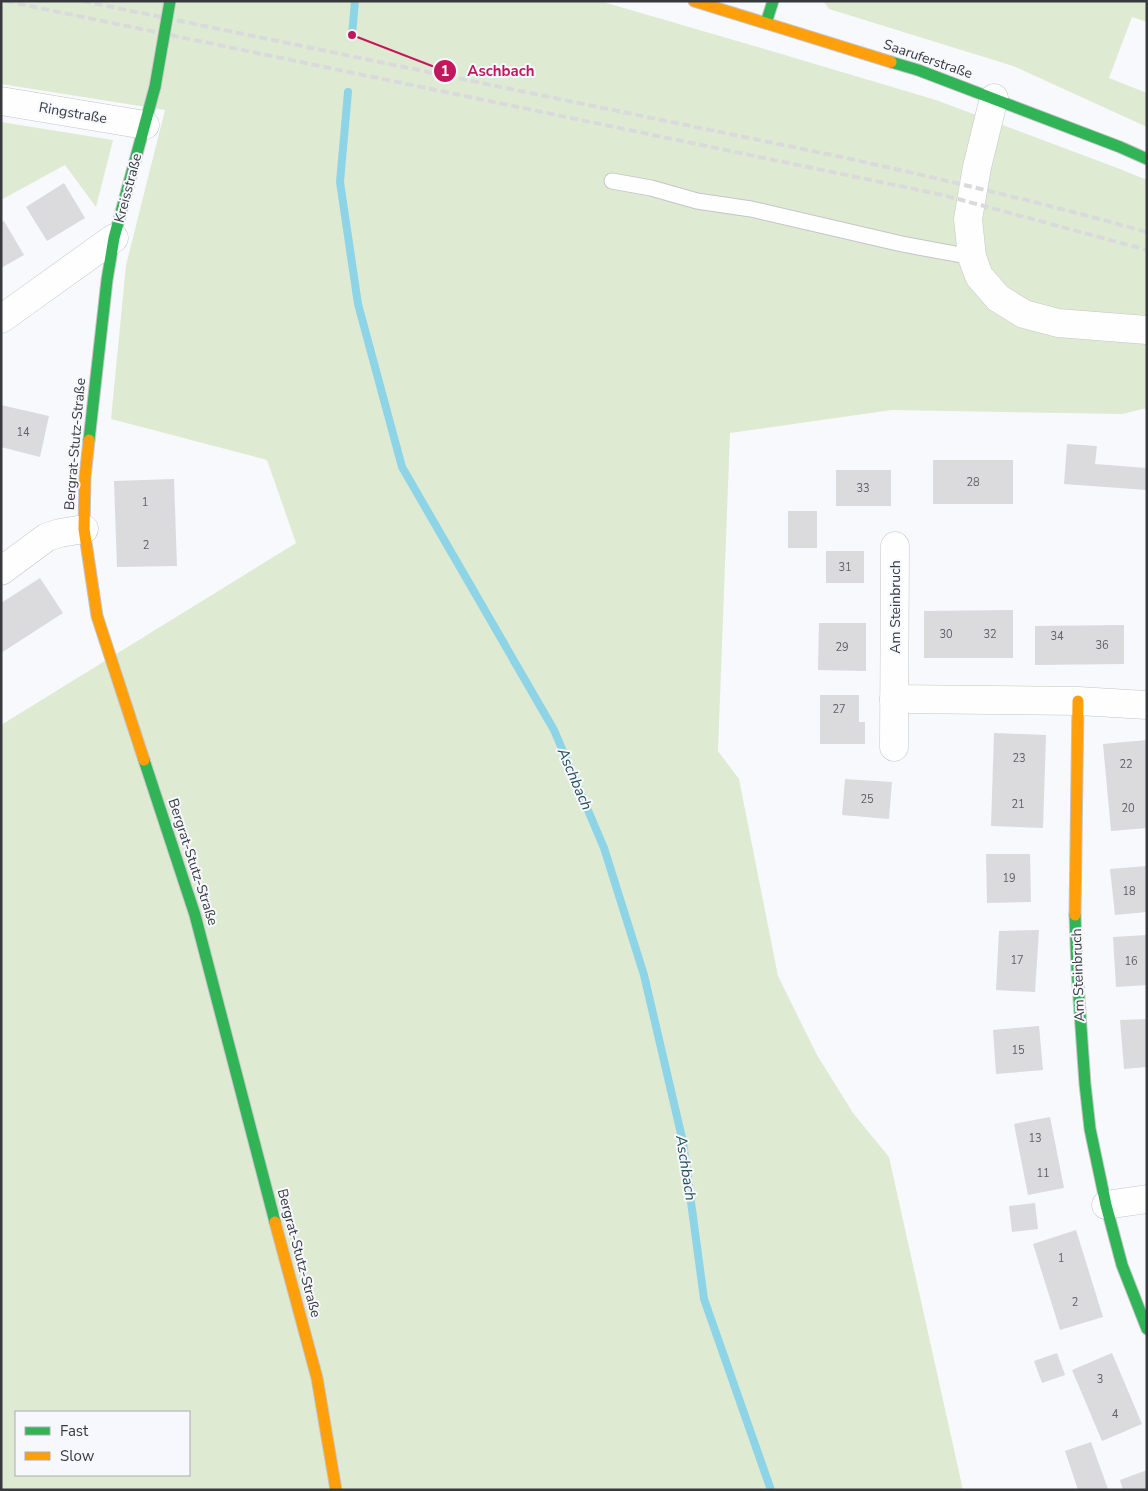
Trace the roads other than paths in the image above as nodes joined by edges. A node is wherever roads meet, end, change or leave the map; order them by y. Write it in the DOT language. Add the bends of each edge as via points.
graph roads {
  1 [pos="170,1"];
  2 [pos="694,1"];
  3 [pos="773,1"];
  4 [pos="766,23"];
  5 [pos="994,98"];
  6 [pos="1,101"];
  7 [pos="145,125"];
  8 [pos="1147,159"];
  9 [pos="612,181"];
  10 [pos="114,238"];
  11 [pos="972,257"];
  12 [pos="1,320"];
  13 [pos="1147,330"];
  14 [pos="84,530"];
  15 [pos="895,546"];
  16 [pos="1,571"];
  17 [pos="894,699"];
  18 [pos="1078,701"];
  19 [pos="1147,705"];
  20 [pos="894,747"];
  21 [pos="1147,1199"];
  22 [pos="1106,1205"];
  23 [pos="1147,1329"];
  24 [pos="336,1490"];
  1 -- 7 [label="main road, Kreisstraße, bridge"];
  2 -- 4 [label="main road, Saaruferstraße"];
  3 -- 4 [label="main road"];
  4 -- 5 [label="main road, Saaruferstraße" via="918,70"];
  5 -- 8 [label="main road, Saaruferstraße"];
  5 -- 11 [label="street" via="968,219"];
  6 -- 7 [label="street, Ringstraße"];
  7 -- 10 [label="main road, Kreisstraße"];
  9 -- 11 [label="lane"];
  10 -- 12 [label="street, Kreisstraße"];
  10 -- 14 [label="main road, Bergrat-Stutz-Straße" via="106,280 86,468"];
  11 -- 13 [label="street" via="980,276 998,298 1024,314 1058,323"];
  14 -- 16 [label="street" via="48,537"];
  14 -- 24 [label="main road, Bergrat-Stutz-Straße" via="97,616 195,915 317,1378"];
  15 -- 17 [label="street, Am Steinbruch"];
  17 -- 18 [label="street"];
  17 -- 20 [label="street, Am Steinbruch"];
  18 -- 19 [label="street"];
  18 -- 22 [label="main road, Am Steinbruch" via="1075,905 1078,999 1090,1129"];
  21 -- 22 [label="street"];
  22 -- 23 [label="main road, Am Steinbruch" via="1122,1265"];
}
